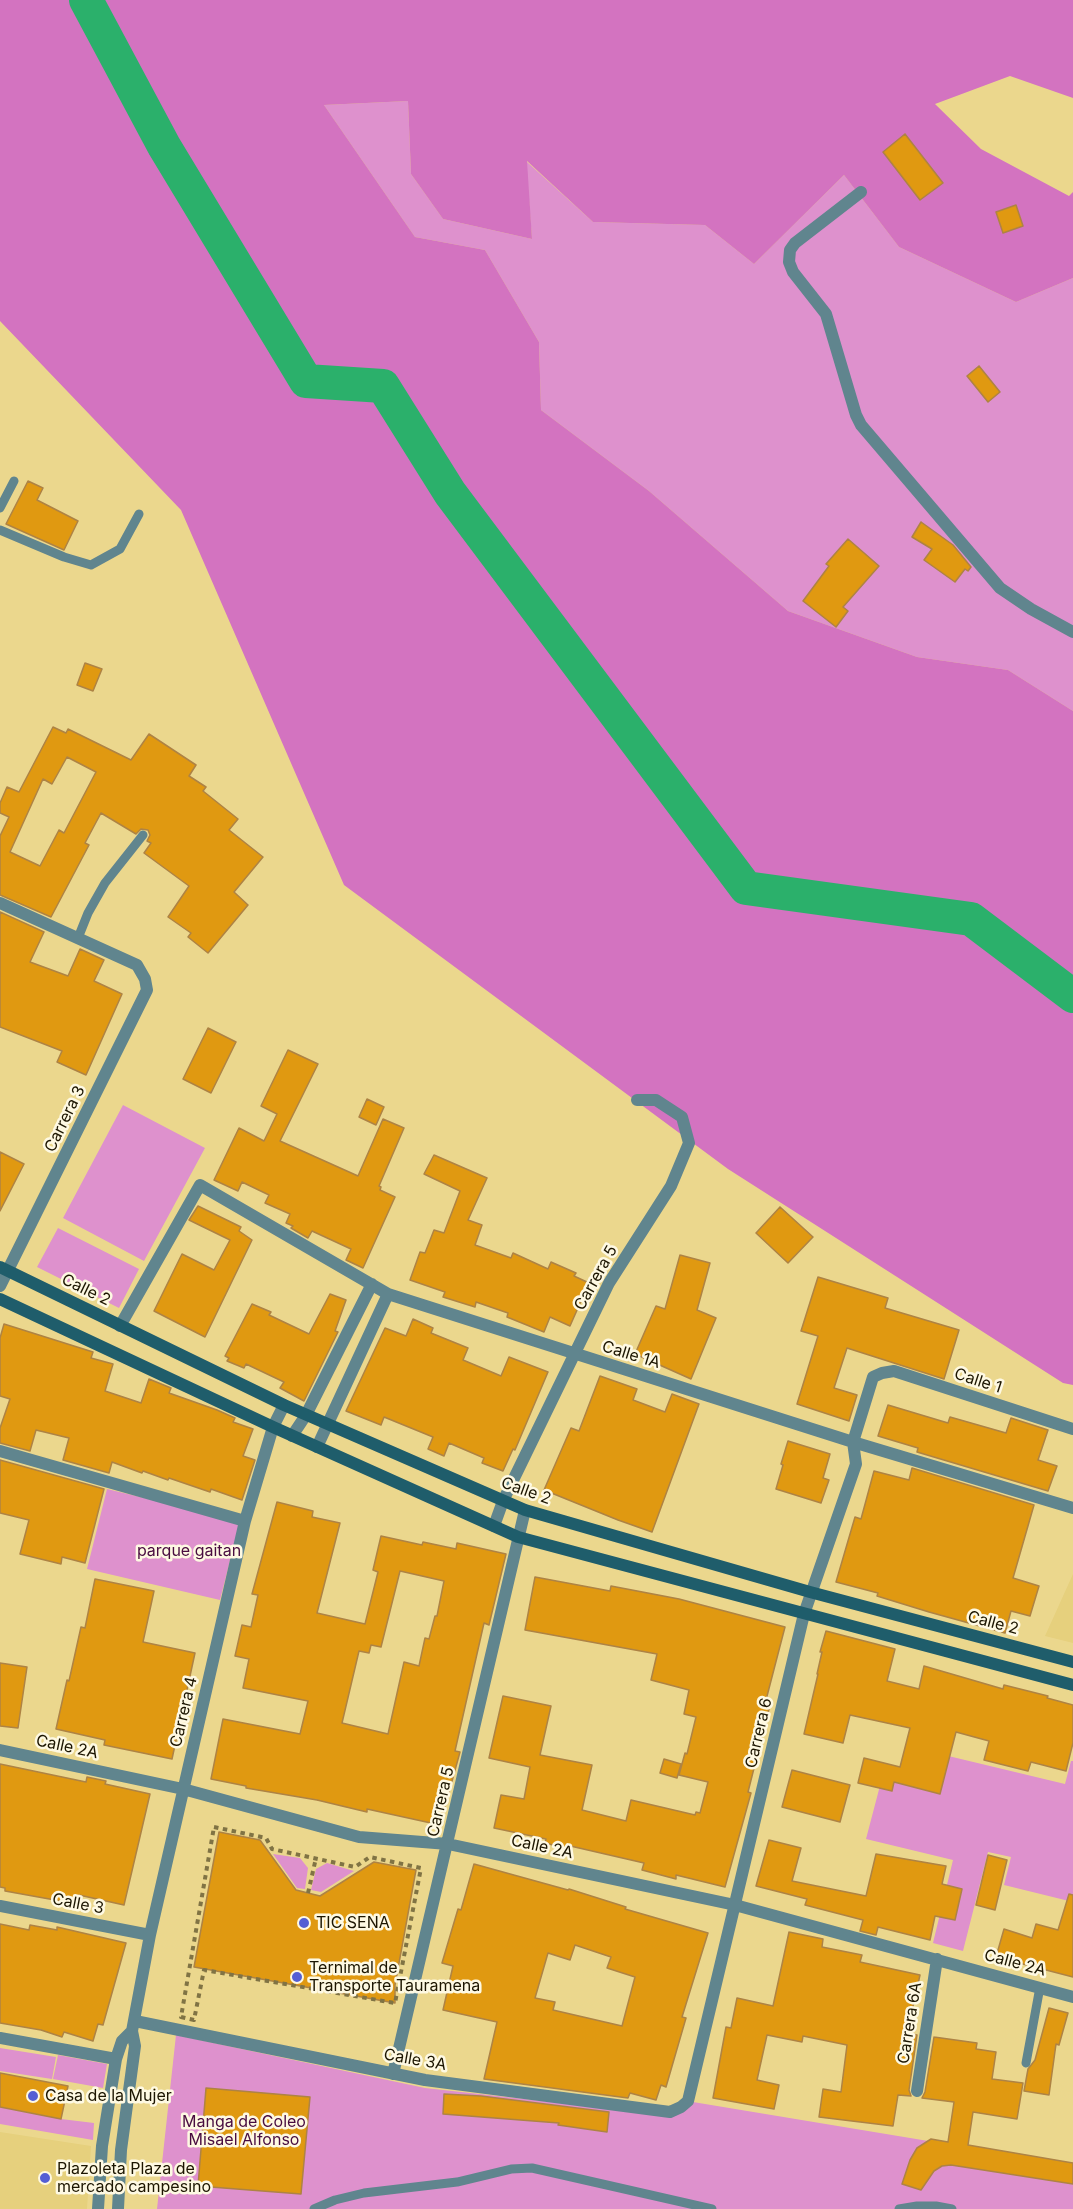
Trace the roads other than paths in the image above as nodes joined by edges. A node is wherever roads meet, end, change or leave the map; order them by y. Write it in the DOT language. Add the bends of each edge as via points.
graph roads {
  1 [pos="861,192"];
  2 [pos="14,481"];
  3 [pos="0,508"];
  4 [pos="140,514"];
  5 [pos="0,530"];
  6 [pos="1073,632"];
  7 [pos="143,835"];
  8 [pos="0,903"];
  9 [pos="78,938"];
  10 [pos="637,1100"];
  11 [pos="4,1269"];
  12 [pos="372,1284"];
  13 [pos="0,1286"];
  14 [pos="388,1293"];
  15 [pos="0,1299"];
  16 [pos="120,1326"];
  17 [pos="574,1354"];
  18 [pos="873,1377"];
  19 [pos="284,1405"];
  20 [pos="306,1415"];
  21 [pos="327,1424"];
  22 [pos="273,1427"];
  23 [pos="1073,1429"];
  24 [pos="292,1436"];
  25 [pos="853,1442"];
  26 [pos="317,1447"];
  27 [pos="0,1451"];
  28 [pos="503,1501"];
  29 [pos="1073,1508"];
  30 [pos="525,1510"];
  31 [pos="245,1521"];
  32 [pos="494,1526"];
  33 [pos="518,1537"];
  34 [pos="810,1592"];
  35 [pos="804,1614"];
  36 [pos="1073,1662"];
  37 [pos="1073,1685"];
  38 [pos="0,1750"];
  39 [pos="183,1789"];
  40 [pos="448,1844"];
  41 [pos="735,1905"];
  42 [pos="0,1906"];
  43 [pos="150,1935"];
  44 [pos="937,1959"];
  45 [pos="1040,1987"];
  46 [pos="1073,1997"];
  47 [pos="134,2026"];
  48 [pos="0,2038"];
  49 [pos="116,2059"];
  50 [pos="1026,2063"];
  51 [pos="393,2074"];
  52 [pos="917,2091"];
  53 [pos="688,2101"];
  54 [pos="98,2209"];
  55 [pos="118,2209"];
  56 [pos="314,2209"];
  57 [pos="712,2209"];
  58 [pos="899,2209"];
  59 [pos="952,2209"];
  1 -- 6 [label="street" via="795,243 789,262 826,314 856,415 1000,588"];
  2 -- 3 [label="lane"];
  4 -- 5 [label="lane" via="120,549 91,565"];
  7 -- 9 [label="lane" via="105,883"];
  8 -- 9 [label="street"];
  9 -- 11 [label="street, Carrera 3" via="137,965 147,990"];
  10 -- 17 [label="street, Carrera 5" via="656,1100 682,1117 689,1143 671,1186 609,1283"];
  11 -- 13 [label="street, Carrera 3"];
  11 -- 16 [label="main road, Calle 2"];
  12 -- 14 [label="street, Calle 1A"];
  12 -- 16 [label="street, Calle 1A" via="200,1185"];
  12 -- 20 [label="street"];
  14 -- 17 [label="street, Calle 1A"];
  14 -- 21 [label="street"];
  15 -- 22 [label="main road"];
  16 -- 19 [label="main road, Calle 2"];
  17 -- 25 [label="street, Calle 1A"];
  17 -- 28 [label="street, Carrera 5"];
  18 -- 23 [label="street, Calle 1" via="894,1371"];
  18 -- 25 [label="street, Carrera 6"];
  19 -- 20 [label="main road, Calle 2"];
  19 -- 22 [label="street, Carrera 4"];
  20 -- 21 [label="main road, Calle 2"];
  20 -- 24 [label="street"];
  21 -- 26 [label="street"];
  21 -- 28 [label="main road, Calle 2"];
  22 -- 24 [label="main road"];
  22 -- 31 [label="street, Carrera 4"];
  24 -- 26 [label="main road"];
  25 -- 29 [label="street, Calle 1A"];
  25 -- 34 [label="street, Carrera 6" via="856,1464"];
  26 -- 32 [label="main road"];
  27 -- 31 [label="street"];
  28 -- 30 [label="main road, Calle 2"];
  28 -- 32 [label="street, Carrera 5"];
  30 -- 33 [label="street, Carrera 5"];
  30 -- 34 [label="main road, Calle 2"];
  31 -- 39 [label="street, Carrera 4"];
  32 -- 33 [label="main road"];
  33 -- 35 [label="main road"];
  33 -- 40 [label="street, Carrera 5"];
  34 -- 35 [label="street, Carrera 6"];
  34 -- 36 [label="main road, Calle 2"];
  35 -- 37 [label="main road"];
  35 -- 41 [label="street, Carrera 6"];
  38 -- 39 [label="street, Calle 2A"];
  39 -- 40 [label="street, Calle 2A" via="359,1837"];
  39 -- 43 [label="street, Carrera 4"];
  40 -- 41 [label="street, Calle 2A"];
  40 -- 51 [label="street, Carrera 5"];
  41 -- 44 [label="street, Calle 2A"];
  41 -- 53 [label="street, Carrera 6"];
  42 -- 43 [label="street, Calle 3"];
  43 -- 47 [label="street, Carrera 4"];
  44 -- 45 [label="street, Calle 2A"];
  44 -- 52 [label="street, Carrera 6A"];
  45 -- 46 [label="street, Calle 2A"];
  45 -- 50 [label="lane"];
  47 -- 49 [label="street, Carrera 4" via="122,2041"];
  47 -- 51 [label="street, Calle 3A"];
  47 -- 55 [label="street, Carrera 4"];
  48 -- 49 [label="street"];
  49 -- 54 [label="street, Carrera 4" via="102,2146"];
  51 -- 53 [label="street, Calle 3A" via="670,2112"];
  56 -- 57 [label="lane" via="364,2193 532,2168"];
  58 -- 59 [label="lane"];
}
